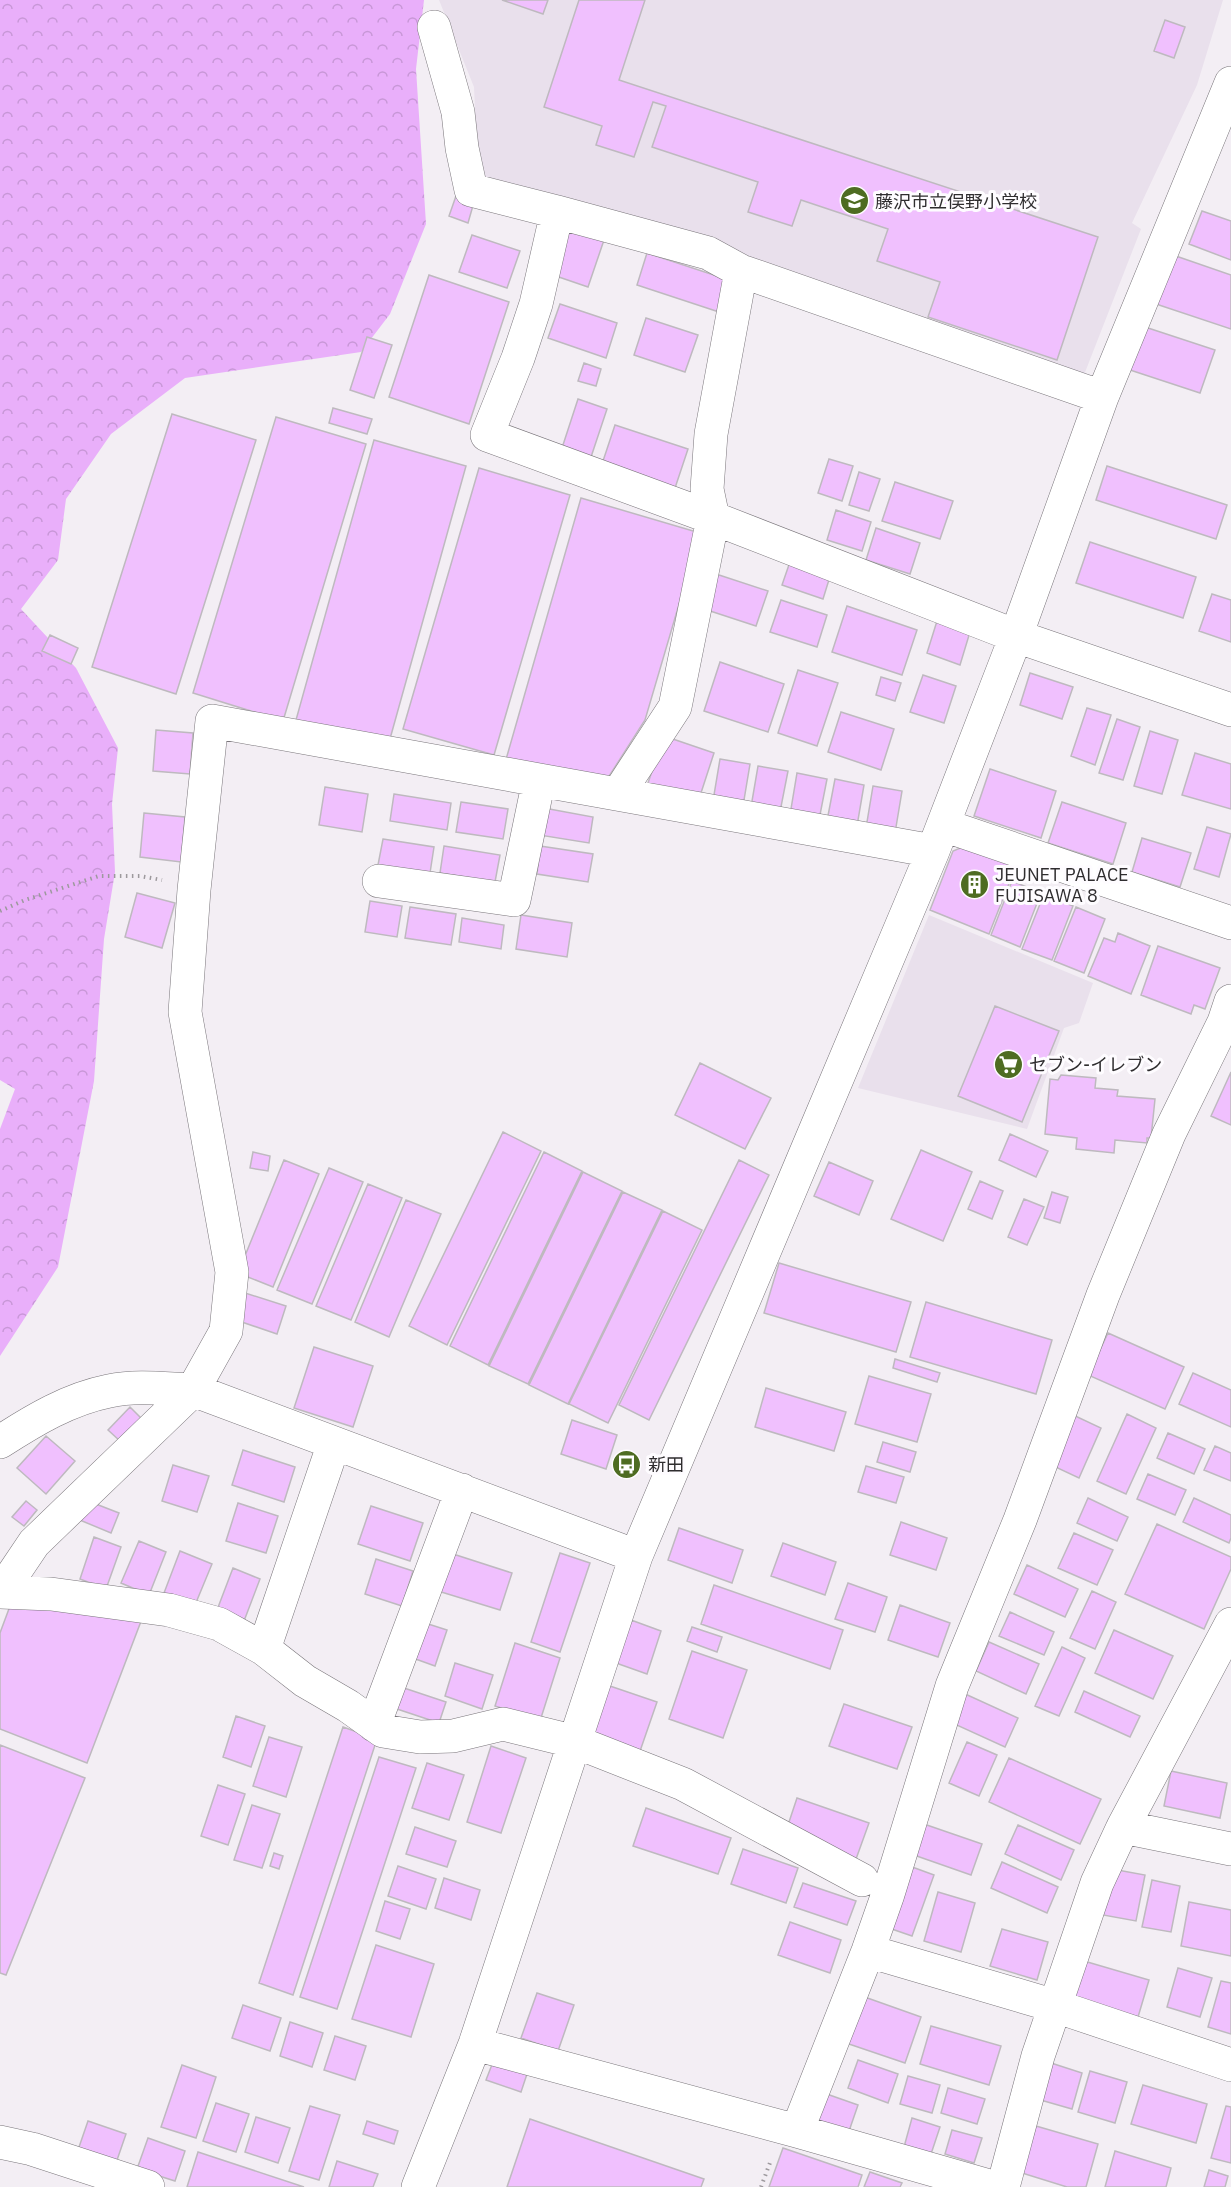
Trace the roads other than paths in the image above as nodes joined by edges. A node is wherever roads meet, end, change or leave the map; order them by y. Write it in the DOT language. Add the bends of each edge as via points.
graph roads {
  1 [pos="434,27"];
  2 [pos="1231,83"];
  3 [pos="557,212"];
  4 [pos="741,271"];
  5 [pos="1102,396"];
  6 [pos="713,518"];
  7 [pos="1016,636"];
  8 [pos="1231,710"];
  9 [pos="539,780"];
  10 [pos="618,794"];
  11 [pos="938,838"];
  12 [pos="379,881"];
  13 [pos="1231,923"];
  14 [pos="1231,1001"];
  15 [pos="193,1390"];
  16 [pos="0,1442"];
  17 [pos="334,1443"];
  18 [pos="462,1490"];
  19 [pos="636,1556"];
  20 [pos="1,1592"];
  21 [pos="1231,1624"];
  22 [pos="264,1649"];
  23 [pos="374,1725"];
  24 [pos="576,1742"];
  25 [pos="1123,1827"];
  26 [pos="1231,1849"];
  27 [pos="862,1880"];
  28 [pos="868,1951"];
  29 [pos="1055,2006"];
  30 [pos="475,2044"];
  31 [pos="1231,2065"];
  32 [pos="797,2131"];
  33 [pos="0,2142"];
  34 [pos="148,2187"];
  35 [pos="418,2187"];
  36 [pos="993,2187"];
  37 [pos="1003,2187"];
  1 -- 3 [label="street" via="458,112 471,190"];
  2 -- 5 [label="street"];
  3 -- 4 [label="street" via="708,253"];
  3 -- 6 [label="street" via="536,304 487,435"];
  4 -- 5 [label="street"];
  4 -- 6 [label="street" via="711,434 707,489"];
  5 -- 7 [label="street"];
  6 -- 7 [label="street"];
  6 -- 10 [label="street" via="675,707"];
  7 -- 8 [label="street"];
  7 -- 11 [label="street"];
  9 -- 10 [label="street"];
  9 -- 12 [label="street" via="514,900"];
  9 -- 15 [label="street" via="212,721 185,1012 232,1272 226,1331"];
  10 -- 11 [label="street"];
  11 -- 13 [label="street"];
  11 -- 19 [label="street"];
  14 -- 28 [label="street" via="1169,1134 1103,1295 1020,1520 952,1686"];
  15 -- 16 [label="street" via="109,1390 42,1416"];
  15 -- 17 [label="street"];
  15 -- 20 [label="street" via="34,1543"];
  17 -- 18 [label="street"];
  17 -- 22 [label="street"];
  18 -- 19 [label="street"];
  18 -- 23 [label="street"];
  19 -- 24 [label="street"];
  20 -- 22 [label="street" via="51,1594 169,1610 219,1624"];
  21 -- 25 [label="street"];
  22 -- 23 [label="street" via="305,1681"];
  23 -- 24 [label="street" via="383,1731 420,1737 453,1736 503,1724"];
  24 -- 27 [label="street" via="683,1784"];
  24 -- 30 [label="street"];
  25 -- 26 [label="street"];
  25 -- 29 [label="street" via="1097,1883"];
  28 -- 29 [label="street"];
  28 -- 32 [label="street"];
  29 -- 31 [label="street"];
  29 -- 37 [label="street"];
  30 -- 32 [label="street"];
  30 -- 35 [label="street"];
  32 -- 36 [label="street"];
  33 -- 34 [label="street"];
}
